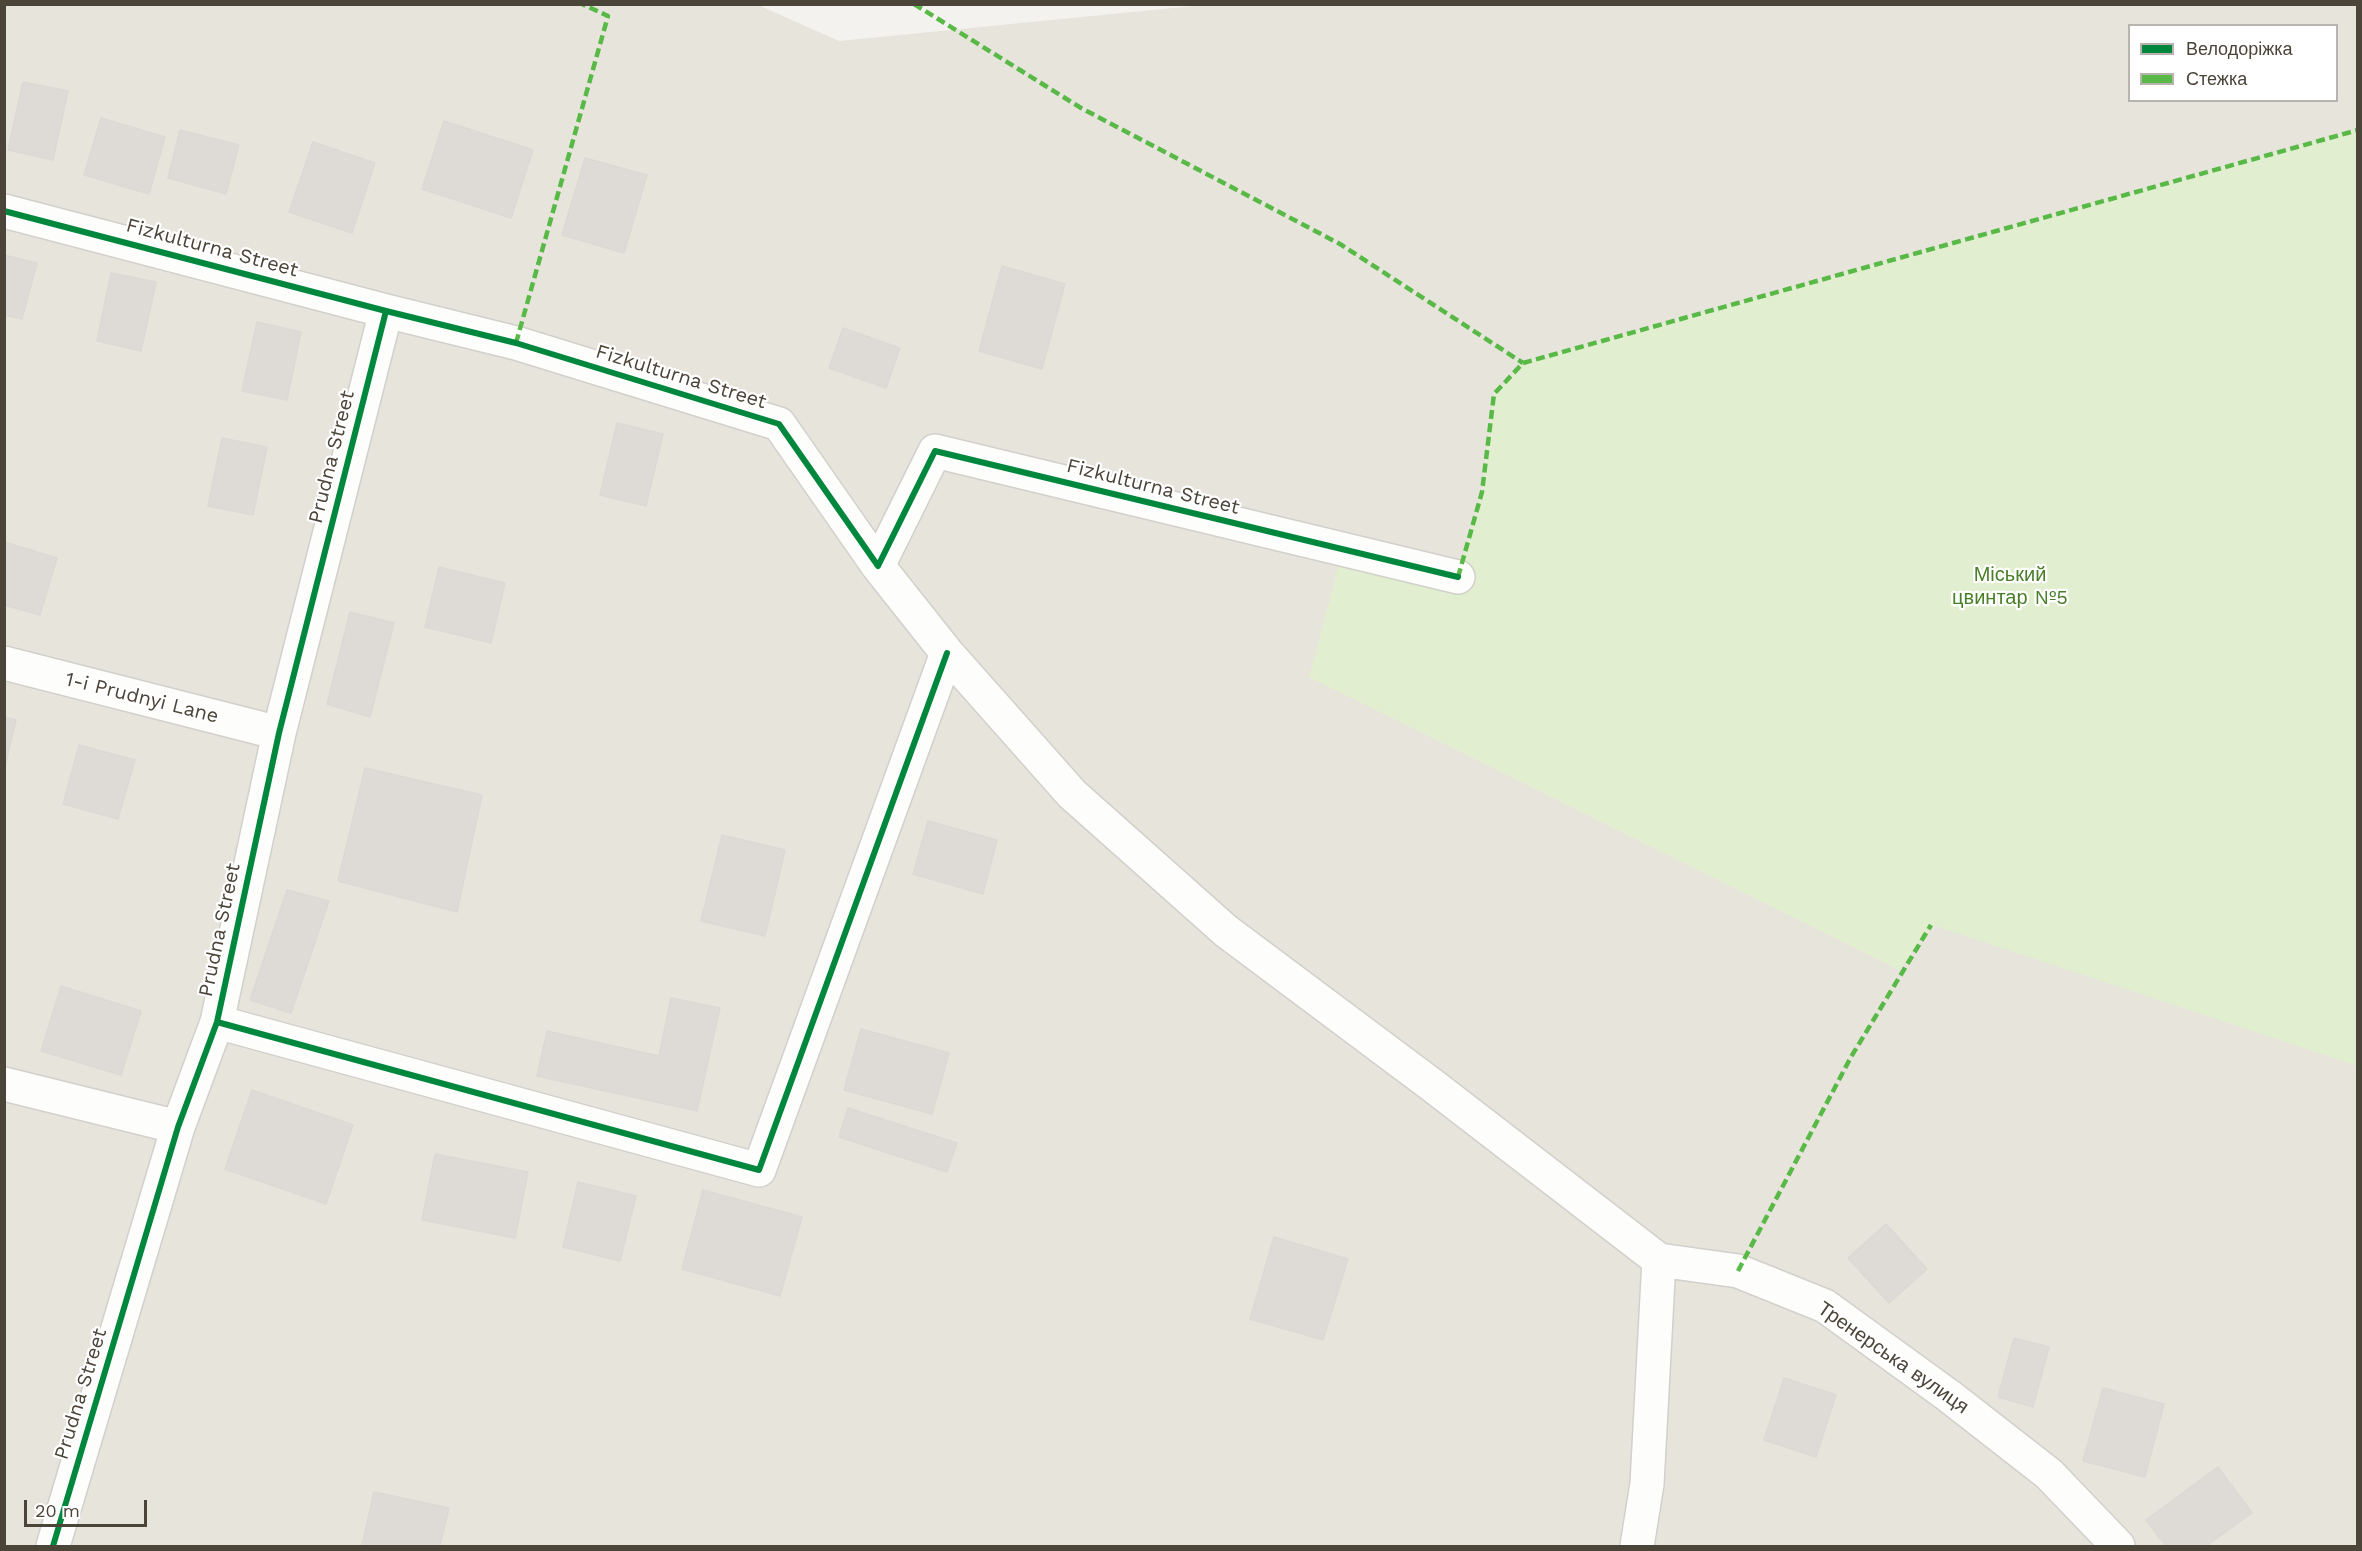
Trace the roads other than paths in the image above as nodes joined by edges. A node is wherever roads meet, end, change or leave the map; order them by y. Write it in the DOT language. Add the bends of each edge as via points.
graph roads {
  1 [pos="4,211"];
  2 [pos="386,311"];
  3 [pos="878,566"];
  4 [pos="1458,577"];
  5 [pos="947,653"];
  6 [pos="4,663"];
  7 [pos="279,733"];
  8 [pos="217,1022"];
  9 [pos="4,1084"];
  10 [pos="178,1127"];
  11 [pos="1659,1260"];
  12 [pos="53,1546"];
  13 [pos="1637,1546"];
  14 [pos="2118,1546"];
  1 -- 2 [label="street, Fizkulturna Street"];
  2 -- 3 [label="street, Fizkulturna Street" via="516,343 779,424"];
  2 -- 7 [label="street, Prudna Street"];
  3 -- 4 [label="street, Fizkulturna Street" via="935,451"];
  3 -- 5 [label="street"];
  5 -- 8 [label="street" via="759,1170"];
  5 -- 11 [label="street" via="1072,794 1226,930"];
  6 -- 7 [label="street, 1-i Prudnyi Lane"];
  7 -- 8 [label="street, Prudna Street"];
  8 -- 10 [label="street, Prudna Street"];
  9 -- 10 [label="street"];
  10 -- 12 [label="street, Prudna Street"];
  11 -- 13 [label="street" via="1647,1484"];
  11 -- 14 [label="street, Тренерська вулиця" via="1738,1271 1825,1306 2049,1474"];
}
